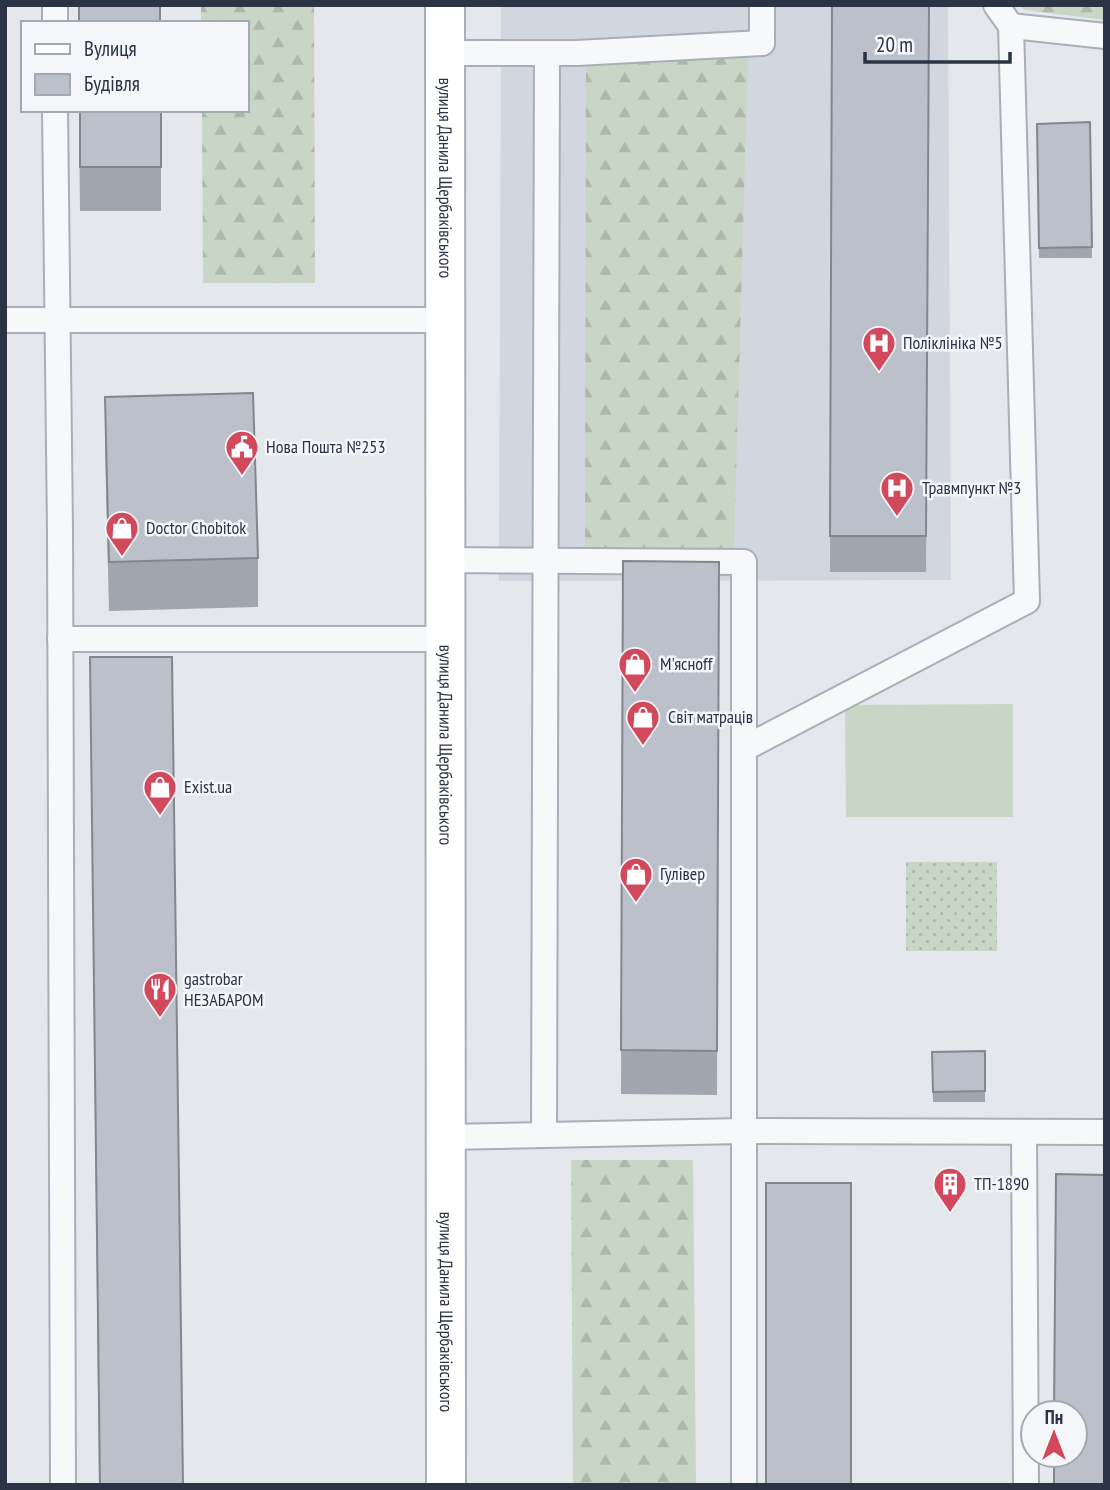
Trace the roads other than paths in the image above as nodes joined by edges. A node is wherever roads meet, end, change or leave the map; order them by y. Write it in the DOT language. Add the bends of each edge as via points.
graph roads {
  1 [pos="444,5"];
  2 [pos="762,5"];
  3 [pos="996,5"];
  4 [pos="1010,26"];
  5 [pos="1105,36"];
  6 [pos="445,53"];
  7 [pos="547,53"];
  8 [pos="55,112"];
  9 [pos="5,320"];
  10 [pos="57,320"];
  11 [pos="445,320"];
  12 [pos="445,560"];
  13 [pos="546,560"];
  14 [pos="60,639"];
  15 [pos="445,639"];
  16 [pos="745,748"];
  17 [pos="742,1131"];
  18 [pos="1024,1132"];
  19 [pos="1105,1132"];
  20 [pos="544,1134"];
  21 [pos="446,1137"];
  22 [pos="63,1485"];
  23 [pos="446,1485"];
  24 [pos="744,1485"];
  25 [pos="1026,1485"];
  1 -- 6 [label="main road, вулиця Данила Щербаківського"];
  2 -- 7 [label="lane" via="762,43"];
  3 -- 4 [label="lane"];
  4 -- 5 [label="lane"];
  4 -- 16 [label="lane" via="1027,601"];
  6 -- 7 [label="lane"];
  6 -- 11 [label="main road, вулиця Данила Щербаківського"];
  7 -- 13 [label="lane"];
  8 -- 10 [label="lane"];
  9 -- 10 [label="lane"];
  10 -- 11 [label="lane"];
  10 -- 14 [label="lane"];
  11 -- 12 [label="main road, вулиця Данила Щербаківського"];
  12 -- 13 [label="lane"];
  12 -- 15 [label="main road, вулиця Данила Щербаківського"];
  13 -- 16 [label="lane" via="744,562"];
  13 -- 20 [label="lane"];
  14 -- 15 [label="lane"];
  14 -- 22 [label="lane"];
  15 -- 21 [label="main road, вулиця Данила Щербаківського"];
  16 -- 17 [label="lane"];
  17 -- 18 [label="lane"];
  17 -- 20 [label="lane"];
  17 -- 24 [label="lane"];
  18 -- 19 [label="lane"];
  18 -- 25 [label="lane"];
  20 -- 21 [label="lane"];
  21 -- 23 [label="main road, вулиця Данила Щербаківського"];
}
